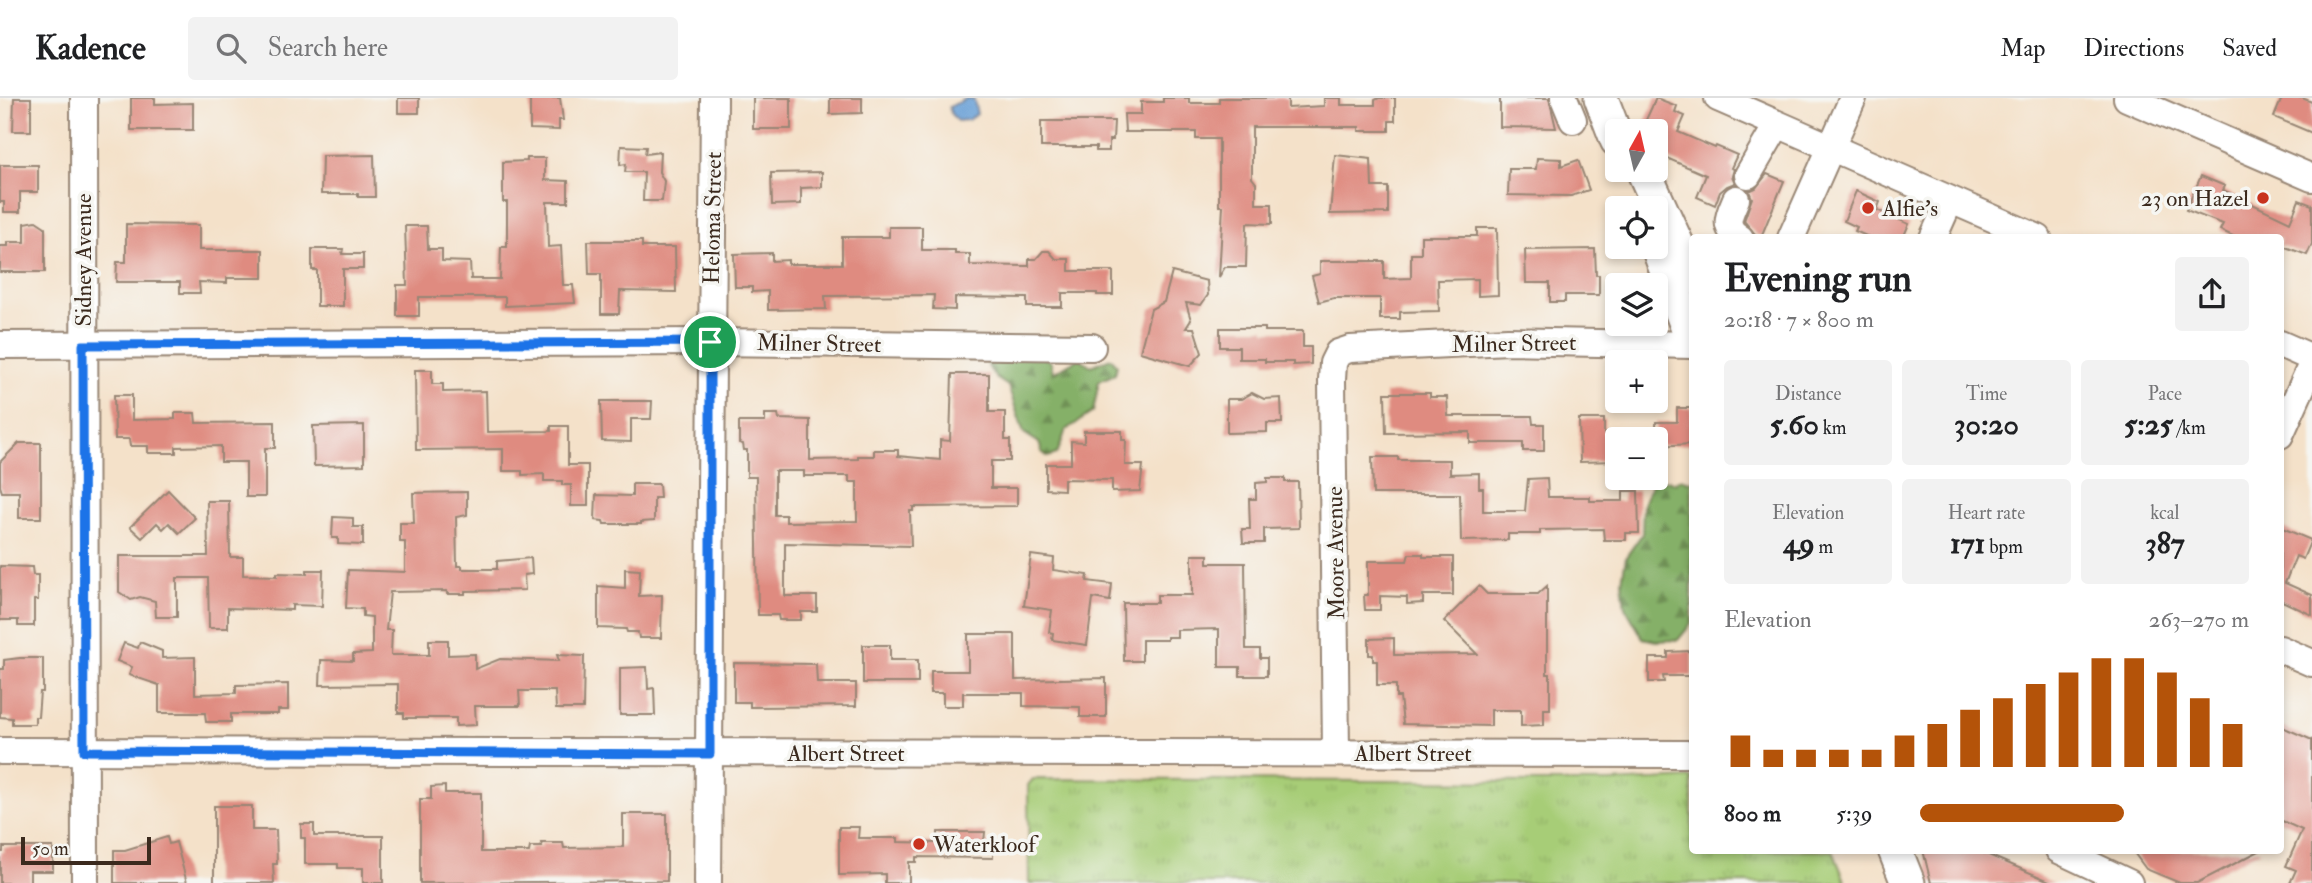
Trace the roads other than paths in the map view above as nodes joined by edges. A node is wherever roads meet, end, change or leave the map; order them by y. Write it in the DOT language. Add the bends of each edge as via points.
graph roads {
  1 [pos="84,98"];
  2 [pos="714,98"];
  3 [pos="1601,98"];
  4 [pos="1616,98"];
  5 [pos="1718,98"];
  6 [pos="1853,98"];
  7 [pos="2135,99"];
  8 [pos="1609,119"];
  9 [pos="1624,119"];
  10 [pos="1777,125"];
  11 [pos="1830,148"];
  12 [pos="1748,175"];
  13 [pos="2312,178"];
  14 [pos="1648,182"];
  15 [pos="1736,199"];
  16 [pos="1950,200"];
  17 [pos="1733,234"];
  18 [pos="1793,234"];
  19 [pos="1935,234"];
  20 [pos="2029,234"];
  21 [pos="1662,259"];
  22 [pos="1689,270"];
  23 [pos="1689,334"];
  24 [pos="710,342"];
  25 [pos="1689,342"];
  26 [pos="0,345"];
  27 [pos="83,345"];
  28 [pos="1092,346"];
  29 [pos="2284,346"];
  30 [pos="1338,353"];
  31 [pos="2312,358"];
  32 [pos="2312,365"];
  33 [pos="2284,426"];
  34 [pos="2284,651"];
  35 [pos="2312,663"];
  36 [pos="0,751"];
  37 [pos="84,751"];
  38 [pos="1336,753"];
  39 [pos="710,754"];
  40 [pos="1689,754"];
  41 [pos="1875,854"];
  42 [pos="1897,854"];
  43 [pos="2066,854"];
  44 [pos="2089,866"];
  45 [pos="85,883"];
  46 [pos="708,883"];
  47 [pos="1885,883"];
  48 [pos="1908,883"];
  49 [pos="2129,883"];
  1 -- 27 [label="street, Sidney Avenue"];
  2 -- 24 [label="street, Heloma Street"];
  3 -- 8 [label="main road"];
  4 -- 9 [label="main road"];
  5 -- 10 [label="street"];
  6 -- 11 [label="street"];
  7 -- 13 [label="street"];
  10 -- 11 [label="street"];
  10 -- 12 [label="street"];
  11 -- 16 [label="street"];
  11 -- 18 [label="street"];
  14 -- 22 [label="main road"];
  15 -- 17 [label="street" via="1727,227"];
  16 -- 19 [label="street"];
  16 -- 20 [label="street"];
  21 -- 23 [label="main road"];
  24 -- 27 [label="street, Milner Street"];
  24 -- 28 [label="street, Milner Street"];
  24 -- 39 [label="street, Heloma Street"];
  25 -- 30 [label="street, Milner Street" via="1508,341"];
  26 -- 27 [label="street, Milner Street"];
  27 -- 37 [label="street, Sidney Avenue"];
  29 -- 31 [label="street"];
  30 -- 38 [label="street, Moore Avenue" via="1332,380"];
  32 -- 33 [label="street"];
  34 -- 35 [label="street"];
  36 -- 37 [label="street, Albert Street"];
  37 -- 39 [label="street, Albert Street"];
  37 -- 45 [label="street, Sidney Avenue"];
  38 -- 39 [label="street, Albert Street"];
  38 -- 40 [label="street, Albert Street"];
  39 -- 46 [label="street, Heloma Street"];
  41 -- 47 [label="main road"];
  42 -- 48 [label="main road"];
  43 -- 44 [label="street"];
  44 -- 49 [label="street"];
}
